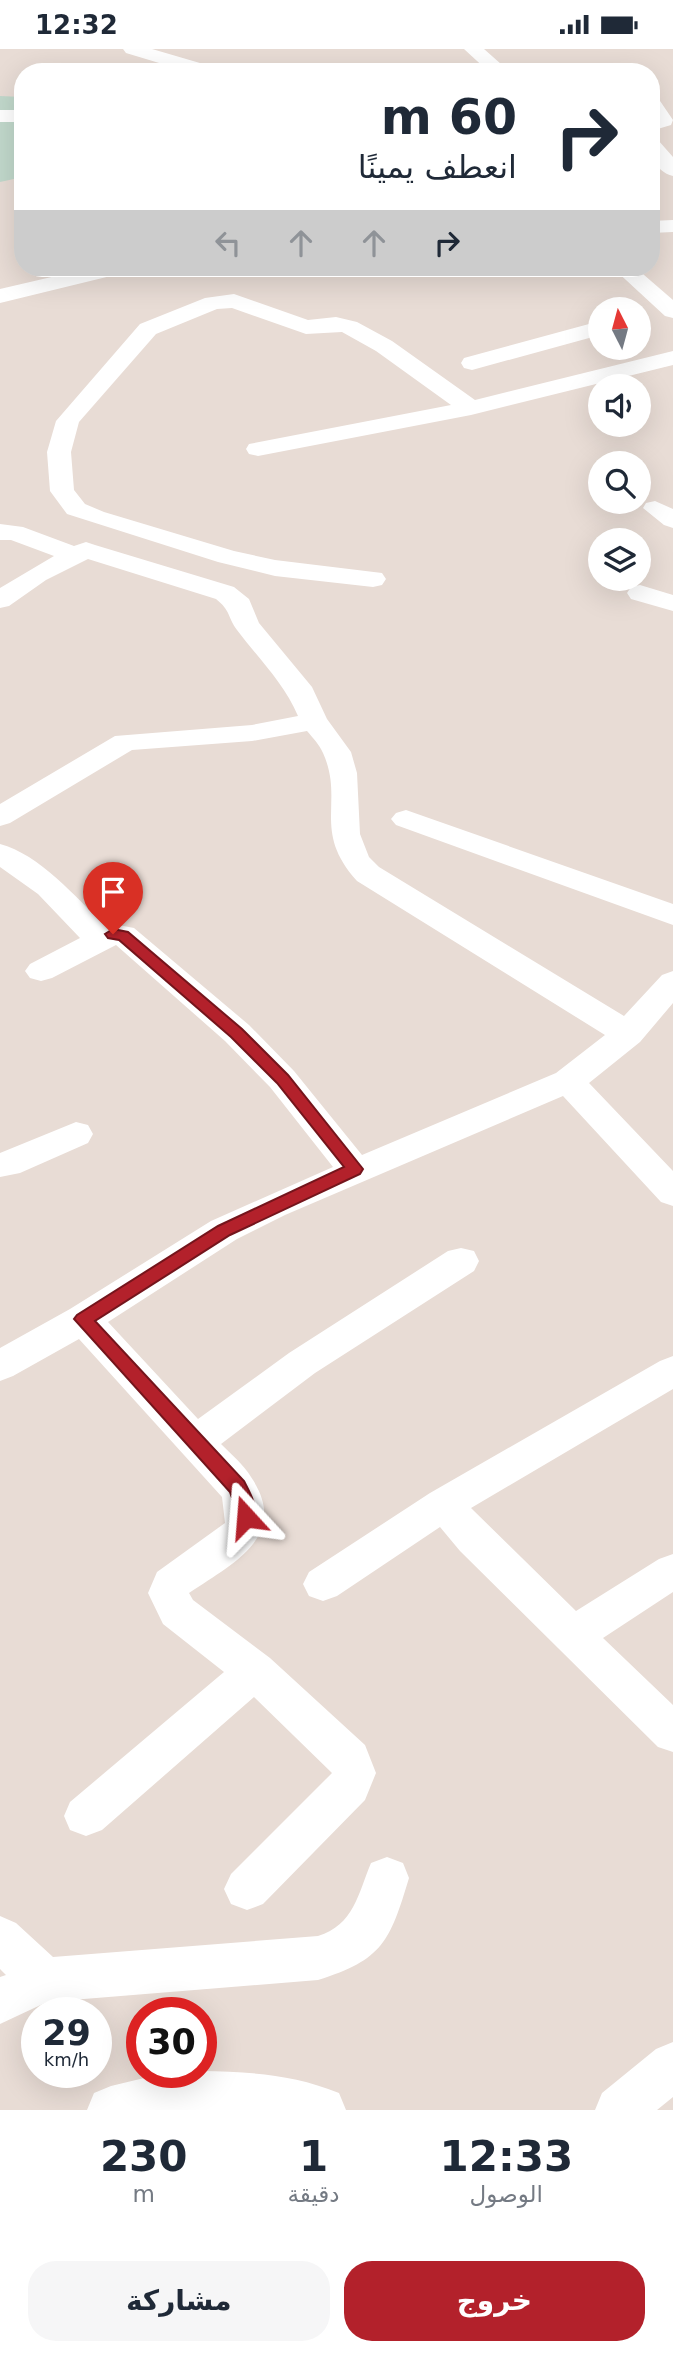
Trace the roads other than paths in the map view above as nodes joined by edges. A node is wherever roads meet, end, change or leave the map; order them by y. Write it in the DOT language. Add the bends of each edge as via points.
graph roads {
  1 [pos="132,49"];
  2 [pos="473,49"];
  3 [pos="179,63"];
  4 [pos="494,63"];
  5 [pos="660,155"];
  6 [pos="673,170"];
  7 [pos="78,277"];
  8 [pos="632,277"];
  9 [pos="0,296"];
  10 [pos="664,312"];
  11 [pos="588,331"];
  12 [pos="673,358"];
  13 [pos="472,363"];
  14 [pos="471,408"];
  15 [pos="258,449"];
  16 [pos="0,532"];
  17 [pos="74,555"];
  18 [pos="373,579"];
  19 [pos="640,593"];
  20 [pos="0,600"];
  21 [pos="673,603"];
  22 [pos="314,721"];
  23 [pos="0,817"];
  24 [pos="406,819"];
  25 [pos="0,853"];
  26 [pos="673,915"];
  27 [pos="101,941"];
  28 [pos="41,971"];
  29 [pos="673,982"];
  30 [pos="628,1034"];
  31 [pos="568,1081"];
  32 [pos="76,1134"];
  33 [pos="0,1165"];
  34 [pos="354,1169"];
  35 [pos="673,1193"];
  36 [pos="461,1261"];
  37 [pos="83,1319"];
  38 [pos="0,1366"];
  39 [pos="673,1371"];
  40 [pos="195,1441"];
  41 [pos="444,1504"];
  42 [pos="673,1571"];
  43 [pos="323,1584"];
  44 [pos="573,1635"];
  45 [pos="255,1671"];
  46 [pos="673,1733"];
  47 [pos="86,1816"];
  48 [pos="387,1878"];
  49 [pos="247,1889"];
  50 [pos="0,1938"];
  51 [pos="44,1980"];
  52 [pos="0,2001"];
  53 [pos="673,2066"];
  54 [pos="184,2102"];
  55 [pos="111,2110"];
  56 [pos="321,2110"];
  57 [pos="619,2110"];
  1 -- 3 [label="street"];
  2 -- 4 [label="street"];
  5 -- 6 [label="street"];
  7 -- 9 [label="street"];
  8 -- 10 [label="street"];
  11 -- 13 [label="street"];
  12 -- 14 [label="street"];
  14 -- 15 [label="street"];
  14 -- 18 [label="street" via="384,346 349,327 306,327 229,301 148,329 68,421 59,452 60,481 76,509 228,557 275,568"];
  16 -- 17 [label="street" via="14,532"];
  17 -- 20 [label="street"];
  17 -- 22 [label="street" via="90,551 235,599 246,624 302,693"];
  19 -- 21 [label="street"];
  22 -- 23 [label="street" via="252,733 125,742"];
  22 -- 30 [label="street" via="339,755 345,787 344,827 354,863"];
  24 -- 26 [label="street"];
  25 -- 27 [label="street" via="48,887"];
  27 -- 28 [label="street"];
  27 -- 34 [label="street" via="113,934 123,935 237,1033 282,1079"];
  29 -- 30 [label="street"];
  30 -- 31 [label="street"];
  31 -- 34 [label="street"];
  31 -- 35 [label="street"];
  32 -- 33 [label="street"];
  34 -- 37 [label="street" via="224,1230"];
  36 -- 40 [label="street" via="302,1363"];
  37 -- 38 [label="street"];
  37 -- 40 [label="street"];
  39 -- 41 [label="street"];
  40 -- 45 [label="street" via="237,1487 246,1517 242,1533 172,1584 168,1593 178,1612"];
  41 -- 43 [label="street"];
  41 -- 44 [label="street"];
  42 -- 44 [label="street"];
  44 -- 46 [label="street"];
  45 -- 47 [label="street"];
  45 -- 49 [label="street" via="350,1759 355,1774 350,1786"];
  48 -- 51 [label="street" via="374,1917 360,1938 343,1951 318,1958"];
  50 -- 51 [label="street"];
  51 -- 52 [label="street"];
  53 -- 57 [label="street"];
  54 -- 55 [label="street"];
  54 -- 56 [label="street" via="268,2097"];
}
